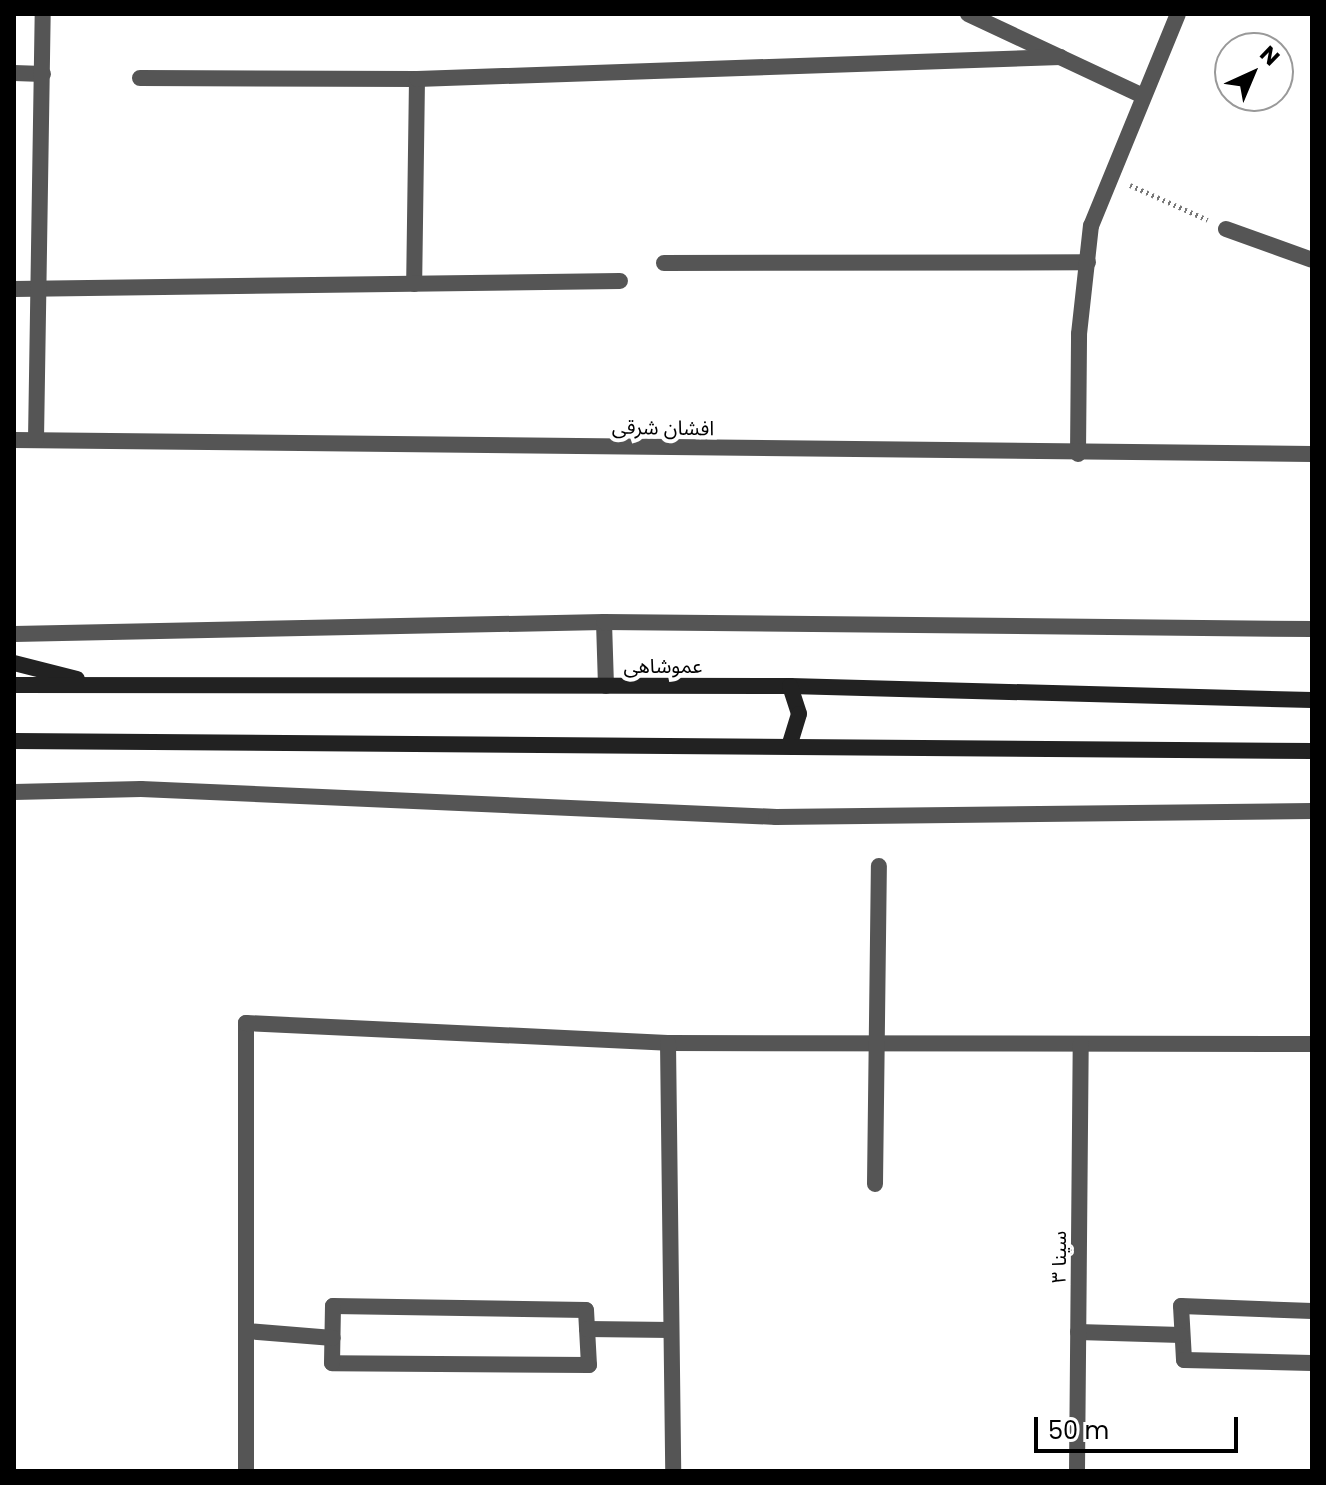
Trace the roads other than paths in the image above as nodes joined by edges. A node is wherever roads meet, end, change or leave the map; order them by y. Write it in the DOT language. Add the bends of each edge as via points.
graph roads {
  1 [pos="43,14"];
  2 [pos="968,14"];
  3 [pos="1178,14"];
  4 [pos="1061,57"];
  5 [pos="14,73"];
  6 [pos="43,74"];
  7 [pos="140,78"];
  8 [pos="417,79"];
  9 [pos="1141,95"];
  10 [pos="1226,229"];
  11 [pos="1312,260"];
  12 [pos="1088,262"];
  13 [pos="664,263"];
  14 [pos="620,281"];
  15 [pos="414,284"];
  16 [pos="14,289"];
  17 [pos="38,290"];
  18 [pos="14,440"];
  19 [pos="36,440"];
  20 [pos="1078,454"];
  21 [pos="1312,454"];
  22 [pos="604,622"];
  23 [pos="1312,629"];
  24 [pos="14,634"];
  25 [pos="14,663"];
  26 [pos="14,685"];
  27 [pos="102,685"];
  28 [pos="606,686"];
  29 [pos="790,686"];
  30 [pos="1312,700"];
  31 [pos="14,741"];
  32 [pos="790,743"];
  33 [pos="1312,751"];
  34 [pos="14,792"];
  35 [pos="1312,811"];
  36 [pos="879,866"];
  37 [pos="668,1043"];
  38 [pos="877,1043"];
  39 [pos="1081,1044"];
  40 [pos="1312,1044"];
  41 [pos="875,1184"];
  42 [pos="1312,1311"];
  43 [pos="587,1329"];
  44 [pos="671,1330"];
  45 [pos="246,1331"];
  46 [pos="1078,1332"];
  47 [pos="1181,1335"];
  48 [pos="333,1338"];
  49 [pos="1312,1363"];
  50 [pos="246,1471"];
  51 [pos="673,1471"];
  52 [pos="1077,1471"];
  1 -- 6 [label="street"];
  2 -- 4 [label="street"];
  3 -- 9 [label="street"];
  4 -- 8 [label="street"];
  4 -- 9 [label="street"];
  5 -- 6 [label="street"];
  6 -- 17 [label="street"];
  7 -- 8 [label="street"];
  8 -- 15 [label="street"];
  9 -- 12 [label="street" via="1110,176"];
  10 -- 11 [label="street"];
  12 -- 13 [label="street"];
  12 -- 20 [label="street"];
  14 -- 15 [label="street"];
  15 -- 17 [label="street"];
  16 -- 17 [label="street"];
  17 -- 19 [label="street"];
  18 -- 19 [label="street, افشان شرقی"];
  19 -- 20 [label="street, افشان شرقی"];
  20 -- 21 [label="street, افشان شرقی"];
  22 -- 23 [label="street"];
  22 -- 24 [label="street"];
  22 -- 28 [label="street"];
  25 -- 27 [label="main road"];
  26 -- 27 [label="main road, عموشاهی"];
  27 -- 28 [label="main road, عموشاهی"];
  28 -- 29 [label="main road, عموشاهی"];
  29 -- 30 [label="main road, عموشاهی"];
  29 -- 32 [label="main road" via="799,714"];
  31 -- 32 [label="main road"];
  32 -- 33 [label="main road"];
  34 -- 35 [label="street" via="141,789 776,817"];
  36 -- 38 [label="street"];
  37 -- 38 [label="street"];
  37 -- 44 [label="street"];
  37 -- 45 [label="street" via="246,1023"];
  38 -- 39 [label="street"];
  38 -- 41 [label="street"];
  39 -- 40 [label="street"];
  39 -- 46 [label="street, سینا ۳"];
  42 -- 47 [label="street" via="1181,1306"];
  43 -- 44 [label="street"];
  43 -- 48 [label="street" via="586,1310 333,1306"];
  43 -- 48 [label="street" via="589,1365 332,1363"];
  44 -- 51 [label="street"];
  45 -- 48 [label="street"];
  45 -- 50 [label="street"];
  46 -- 47 [label="street"];
  46 -- 52 [label="street, سینا ۳"];
  47 -- 49 [label="street" via="1184,1360"];
}
